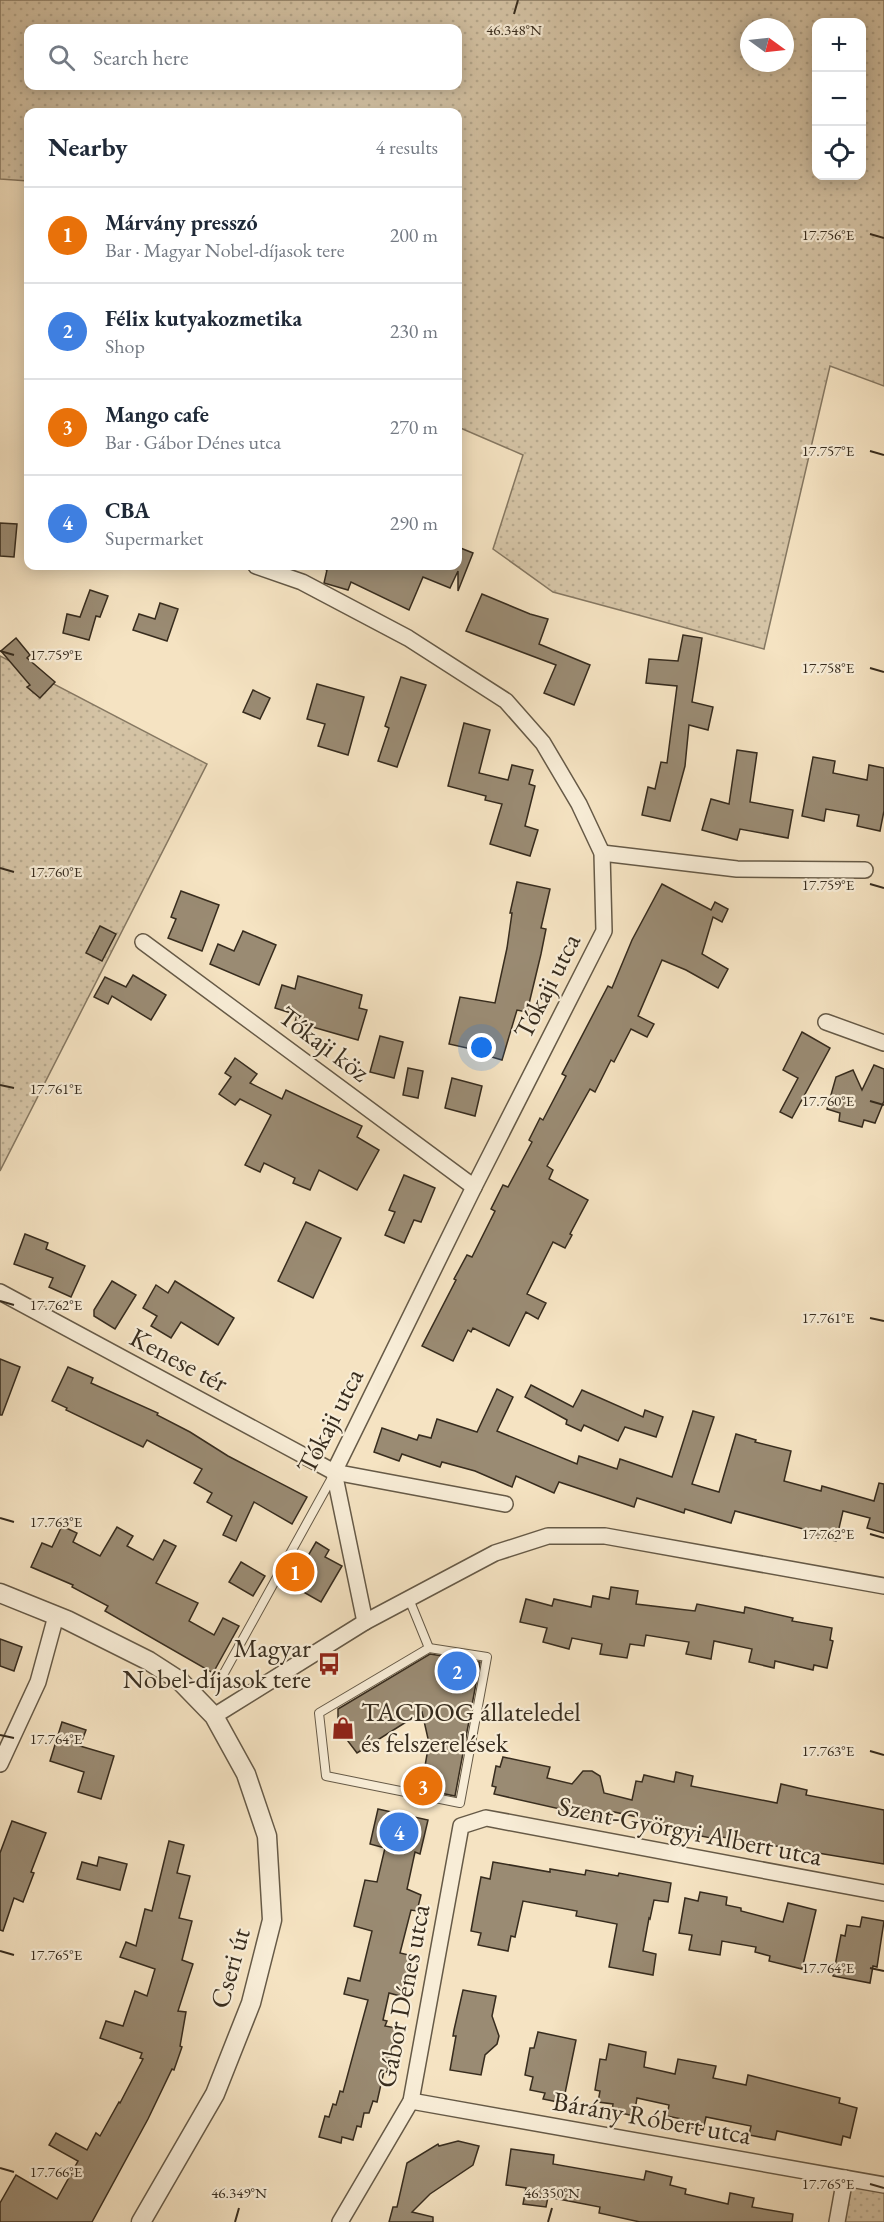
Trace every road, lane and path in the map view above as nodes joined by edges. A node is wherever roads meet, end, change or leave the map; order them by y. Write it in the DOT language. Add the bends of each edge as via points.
graph roads {
  1 [pos="268,570"];
  2 [pos="602,853"];
  3 [pos="865,870"];
  4 [pos="143,942"];
  5 [pos="826,1022"];
  6 [pos="884,1043"];
  7 [pos="474,1187"];
  8 [pos="0,1292"];
  9 [pos="334,1472"];
  10 [pos="505,1504"];
  11 [pos="884,1586"];
  12 [pos="0,1593"];
  13 [pos="409,1599"];
  14 [pos="56,1616"];
  15 [pos="366,1622"];
  16 [pos="429,1648"];
  17 [pos="223,1676"];
  18 [pos="214,1716"];
  19 [pos="0,1764"];
  20 [pos="486,1818"];
  21 [pos="884,1893"];
  22 [pos="411,2101"];
  23 [pos="845,2178"];
  24 [pos="884,2185"];
  25 [pos="141,2222"];
  26 [pos="340,2222"];
  27 [pos="837,2222"];
  1 -- 2 [label="street, Tókaji utca" via="302,582 408,638 506,701 543,743"];
  2 -- 3 [label="street" via="737,869"];
  2 -- 7 [label="street, Tókaji utca" via="604,931"];
  4 -- 7 [label="street, Tókaji köz"];
  5 -- 6 [label="street"];
  7 -- 9 [label="street, Tókaji utca"];
  8 -- 9 [label="street, Kenese tér"];
  9 -- 10 [label="street, Kenese tér"];
  9 -- 15 [label="street"];
  9 -- 17 [label="lane, Tókaji utca"];
  11 -- 13 [label="street" via="605,1536 548,1536 495,1553"];
  12 -- 14 [label="street, Cseri út"];
  13 -- 15 [label="street"];
  13 -- 16 [label="lane"];
  14 -- 18 [label="street, Cseri út" via="180,1680"];
  14 -- 19 [label="street" via="38,1683"];
  15 -- 18 [label="street"];
  16 -- 16 [label="lane" via="319,1713 326,1776 460,1803 488,1657"];
  18 -- 25 [label="street, Cseri út" via="246,1774 267,1836 272,1920 251,2003 215,2094"];
  20 -- 21 [label="street, Szent-Györgyi Albert utca"];
  20 -- 22 [label="street, Gábor Dénes utca" via="461,1826"];
  22 -- 23 [label="street, Bárány Róbert utca"];
  22 -- 26 [label="street, Gábor Dénes utca"];
  23 -- 24 [label="street, Bárány Róbert utca"];
  23 -- 27 [label="street"];
}
